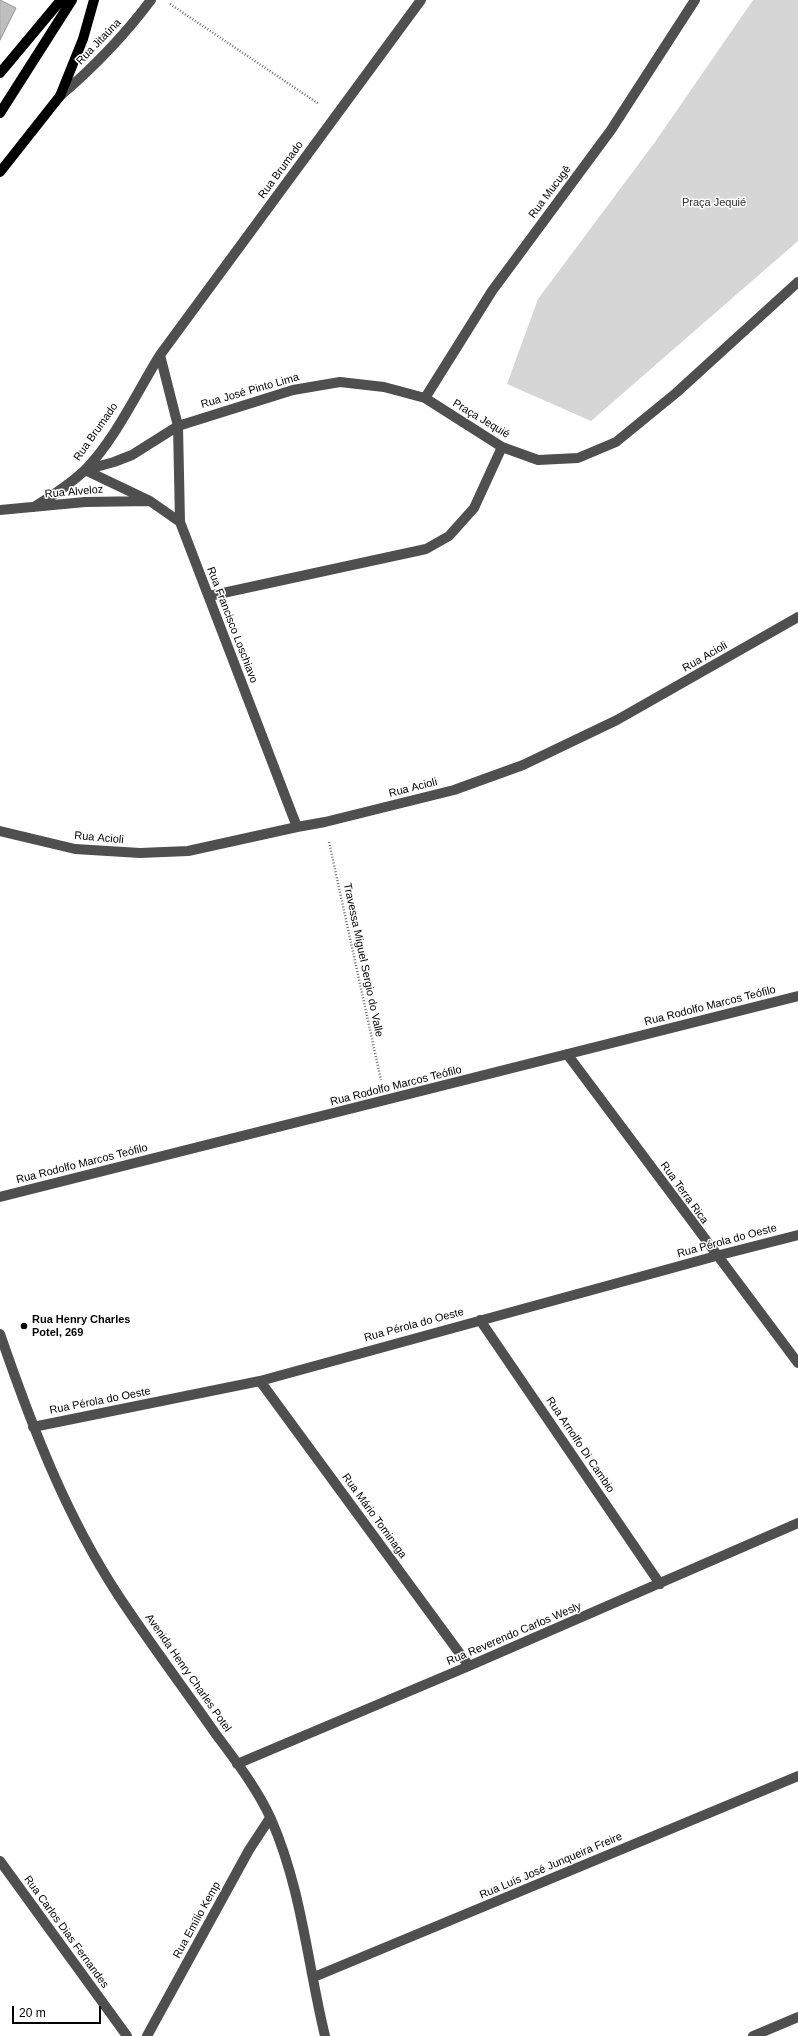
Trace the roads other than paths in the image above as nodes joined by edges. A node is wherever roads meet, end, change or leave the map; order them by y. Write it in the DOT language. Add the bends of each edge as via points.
graph roads {
  1 [pos="61,0"];
  2 [pos="72,0"];
  3 [pos="94,0"];
  4 [pos="151,0"];
  5 [pos="421,0"];
  6 [pos="695,0"];
  7 [pos="0,73"];
  8 [pos="60,96"];
  9 [pos="0,114"];
  10 [pos="0,172"];
  11 [pos="798,282"];
  12 [pos="160,355"];
  13 [pos="425,398"];
  14 [pos="178,426"];
  15 [pos="502,446"];
  16 [pos="85,470"];
  17 [pos="150,501"];
  18 [pos="34,508"];
  19 [pos="0,510"];
  20 [pos="180,522"];
  21 [pos="209,596"];
  22 [pos="798,617"];
  23 [pos="297,827"];
  24 [pos="0,831"];
  25 [pos="798,996"];
  26 [pos="568,1054"];
  27 [pos="0,1197"];
  28 [pos="798,1235"];
  29 [pos="716,1256"];
  30 [pos="480,1320"];
  31 [pos="0,1334"];
  32 [pos="798,1363"];
  33 [pos="260,1380"];
  34 [pos="33,1427"];
  35 [pos="798,1523"];
  36 [pos="660,1584"];
  37 [pos="469,1666"];
  38 [pos="237,1764"];
  39 [pos="798,1776"];
  40 [pos="270,1818"];
  41 [pos="0,1861"];
  42 [pos="314,1977"];
  43 [pos="798,2017"];
  44 [pos="127,2036"];
  45 [pos="148,2036"];
  46 [pos="325,2036"];
  47 [pos="753,2036"];
  1 -- 7 [label="main road"];
  2 -- 9 [label="main road"];
  3 -- 8 [label="main road" via="84,39"];
  4 -- 8 [label="street, Rua Jitaúna" via="128,31 94,67"];
  5 -- 12 [label="street, Rua Brumado"];
  6 -- 13 [label="street, Rua Mucugê" via="611,130 492,291"];
  8 -- 10 [label="main road"];
  11 -- 15 [label="street, Praça Jequié" via="676,393 616,442 578,458 538,460"];
  12 -- 14 [label="street"];
  12 -- 16 [label="street, Rua Brumado" via="110,437"];
  13 -- 14 [label="street, Rua José Pinto Lima" via="384,387 340,382 293,390"];
  13 -- 15 [label="street, Praça Jequié"];
  14 -- 16 [label="street, Rua Alveloz" via="132,454"];
  14 -- 20 [label="street, Rua Francisco Loschiavo"];
  15 -- 21 [label="street" via="474,508 449,536 426,549"];
  16 -- 17 [label="street, Rua Alveloz"];
  16 -- 18 [label="street, Rua Brumado" via="71,483"];
  17 -- 18 [label="street, Rua Alveloz" via="85,502"];
  17 -- 20 [label="street, Rua Alveloz"];
  18 -- 19 [label="street, Rua Alveloz"];
  20 -- 21 [label="street, Rua Francisco Loschiavo"];
  21 -- 23 [label="street, Rua Francisco Loschiavo"];
  22 -- 23 [label="street, Rua Acioli" via="617,720 523,765 454,790"];
  23 -- 24 [label="street, Rua Acioli" via="188,851 140,854 74,849"];
  25 -- 26 [label="street, Rua Rodolfo Marcos Teófilo"];
  26 -- 27 [label="street, Rua Rodolfo Marcos Teófilo"];
  26 -- 29 [label="street, Rua Terra Rica"];
  28 -- 29 [label="street, Rua Pérola do Oeste"];
  29 -- 30 [label="street, Rua Pérola do Oeste"];
  29 -- 32 [label="street, Rua Terra Rica"];
  30 -- 33 [label="street, Rua Pérola do Oeste"];
  30 -- 36 [label="street, Rua Arnolfo Di Cambio"];
  31 -- 34 [label="street, Avenida Henry Charles Potel"];
  33 -- 34 [label="street, Rua Pérola do Oeste"];
  33 -- 37 [label="street, Rua Mário Tominaga"];
  34 -- 38 [label="street, Avenida Henry Charles Potel" via="65,1502 89,1547 138,1623"];
  35 -- 36 [label="street, Rua Reverendo Carlos Wesly"];
  36 -- 37 [label="street, Rua Reverendo Carlos Wesly"];
  37 -- 38 [label="street, Rua Reverendo Carlos Wesly"];
  38 -- 40 [label="street, Avenida Henry Charles Potel"];
  39 -- 42 [label="street, Rua Luís José Junqueira Freire"];
  40 -- 42 [label="street, Avenida Henry Charles Potel" via="288,1863"];
  40 -- 45 [label="street, Rua Emílio Kemp" via="249,1850"];
  41 -- 44 [label="street, Rua Carlos Dias Fernandes"];
  42 -- 46 [label="street, Avenida Henry Charles Potel"];
  43 -- 47 [label="street"];
}
